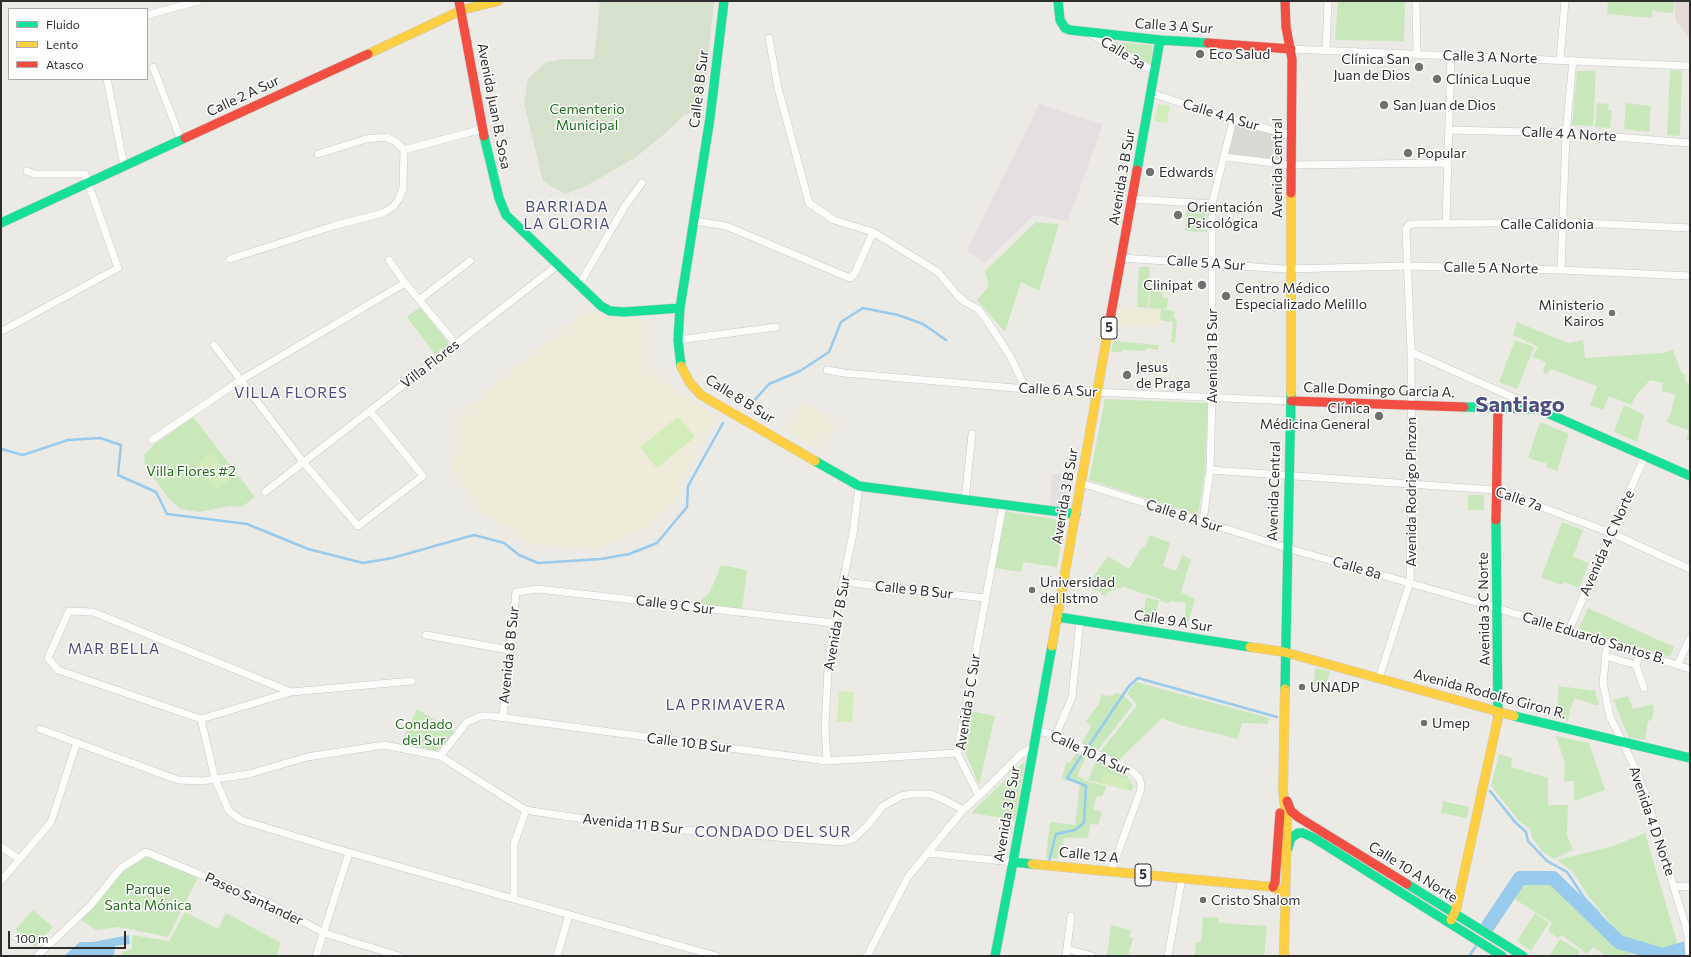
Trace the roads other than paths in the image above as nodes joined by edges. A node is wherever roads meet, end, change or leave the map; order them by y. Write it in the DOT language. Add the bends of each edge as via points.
graph roads {
  1 [pos="198,1"];
  2 [pos="498,1"];
  3 [pos="724,1"];
  4 [pos="1058,1"];
  5 [pos="1286,1"];
  6 [pos="1328,1"];
  7 [pos="1416,1"];
  8 [pos="1565,1"];
  9 [pos="460,6"];
  10 [pos="148,15"];
  11 [pos="1091,34"];
  12 [pos="769,38"];
  13 [pos="1160,40"];
  14 [pos="1326,50"];
  15 [pos="1289,51"];
  16 [pos="1417,55"];
  17 [pos="1451,56"];
  18 [pos="1560,60"];
  19 [pos="1573,60"];
  20 [pos="1690,66"];
  21 [pos="153,67"];
  22 [pos="1154,72"];
  23 [pos="107,80"];
  24 [pos="1151,93"];
  25 [pos="1233,120"];
  26 [pos="482,129"];
  27 [pos="1449,130"];
  28 [pos="1566,133"];
  29 [pos="1291,135"];
  30 [pos="180,140"];
  31 [pos="1690,143"];
  32 [pos="404,150"];
  33 [pos="318,154"];
  34 [pos="1224,157"];
  35 [pos="1448,163"];
  36 [pos="1291,165"];
  37 [pos="124,166"];
  38 [pos="27,171"];
  39 [pos="88,183"];
  40 [pos="642,183"];
  41 [pos="1132,199"];
  42 [pos="1212,204"];
  43 [pos="695,221"];
  44 [pos="1561,222"];
  45 [pos="1,223"];
  46 [pos="1446,224"];
  47 [pos="1690,228"];
  48 [pos="1406,229"];
  49 [pos="873,232"];
  50 [pos="1122,258"];
  51 [pos="230,259"];
  52 [pos="389,260"];
  53 [pos="470,260"];
  54 [pos="1212,264"];
  55 [pos="558,265"];
  56 [pos="1407,266"];
  57 [pos="1291,268"];
  58 [pos="1561,270"];
  59 [pos="1690,276"];
  60 [pos="405,283"];
  61 [pos="579,285"];
  62 [pos="419,300"];
  63 [pos="680,308"];
  64 [pos="776,327"];
  65 [pos="4,330"];
  66 [pos="678,340"];
  67 [pos="456,344"];
  68 [pos="214,345"];
  69 [pos="1411,352"];
  70 [pos="827,370"];
  71 [pos="240,380"];
  72 [pos="1026,389"];
  73 [pos="1098,392"];
  74 [pos="1212,397"];
  75 [pos="1291,402"];
  76 [pos="1411,405"];
  77 [pos="1498,408"];
  78 [pos="1538,409"];
  79 [pos="370,411"];
  80 [pos="972,434"];
  81 [pos="152,440"];
  82 [pos="1645,456"];
  83 [pos="304,463"];
  84 [pos="1210,470"];
  85 [pos="1690,476"];
  86 [pos="1289,477"];
  87 [pos="1082,483"];
  88 [pos="1412,483"];
  89 [pos="859,486"];
  90 [pos="1496,490"];
  91 [pos="265,492"];
  92 [pos="965,500"];
  93 [pos="1003,505"];
  94 [pos="1076,514"];
  95 [pos="1203,522"];
  96 [pos="1611,534"];
  97 [pos="1287,548"];
  98 [pos="1690,569"];
  99 [pos="844,582"];
  100 [pos="1410,582"];
  101 [pos="516,592"];
  102 [pos="985,598"];
  103 [pos="1497,608"];
  104 [pos="1058,617"];
  105 [pos="1080,620"];
  106 [pos="834,623"];
  107 [pos="1569,630"];
  108 [pos="426,635"];
  109 [pos="1690,638"];
  110 [pos="1609,642"];
  111 [pos="509,650"];
  112 [pos="1284,652"];
  113 [pos="1640,652"];
  114 [pos="1605,656"];
  115 [pos="1678,664"];
  116 [pos="1636,665"];
  117 [pos="1690,669"];
  118 [pos="1379,678"];
  119 [pos="412,681"];
  120 [pos="1644,688"];
  121 [pos="291,692"];
  122 [pos="1499,713"];
  123 [pos="503,718"];
  124 [pos="201,719"];
  125 [pos="40,729"];
  126 [pos="1037,731"];
  127 [pos="1056,735"];
  128 [pos="77,742"];
  129 [pos="1623,742"];
  130 [pos="1034,747"];
  131 [pos="957,753"];
  132 [pos="440,756"];
  133 [pos="1690,758"];
  134 [pos="827,761"];
  135 [pos="215,779"];
  136 [pos="1283,791"];
  137 [pos="979,796"];
  138 [pos="526,810"];
  139 [pos="963,810"];
  140 [pos="1306,821"];
  141 [pos="1287,823"];
  142 [pos="1016,845"];
  143 [pos="1,846"];
  144 [pos="349,853"];
  145 [pos="927,853"];
  146 [pos="1287,855"];
  147 [pos="19,859"];
  148 [pos="1013,862"];
  149 [pos="1028,863"];
  150 [pos="1111,872"];
  151 [pos="1391,874"];
  152 [pos="1182,878"];
  153 [pos="1,881"];
  154 [pos="1381,881"];
  155 [pos="1674,886"];
  156 [pos="1690,887"];
  157 [pos="1277,889"];
  158 [pos="514,899"];
  159 [pos="1454,914"];
  160 [pos="569,915"];
  161 [pos="1071,916"];
  162 [pos="1449,923"];
  163 [pos="324,933"];
  164 [pos="1067,953"];
  165 [pos="37,956"];
  166 [pos="316,956"];
  167 [pos="399,956"];
  168 [pos="557,956"];
  169 [pos="716,956"];
  170 [pos="867,956"];
  171 [pos="995,956"];
  172 [pos="1092,956"];
  173 [pos="1168,956"];
  174 [pos="1277,956"];
  175 [pos="1284,956"];
  176 [pos="1502,956"];
  177 [pos="1523,956"];
  178 [pos="1689,956"];
  1 -- 10 [label="street"];
  2 -- 9 [label="main road, Calle 2 A Sur"];
  3 -- 43 [label="main road, Calle 8 B Sur"];
  4 -- 11 [label="main road, Calle 3 A Sur" via="1060,20 1065,28"];
  5 -- 15 [label="main road, Avenida Central"];
  6 -- 14 [label="street"];
  7 -- 16 [label="street"];
  8 -- 18 [label="street"];
  9 -- 26 [label="main road, Avenida Juan B. Sosa"];
  9 -- 30 [label="main road, Calle 2 A Sur"];
  11 -- 13 [label="main road, Calle 3 A Sur"];
  11 -- 22 [label="street, Calle 3a"];
  12 -- 49 [label="street" via="778,88 809,203 834,220"];
  13 -- 15 [label="main road, Calle 3 A Sur"];
  13 -- 22 [label="main road, Avenida 3 B Sur / 5"];
  14 -- 15 [label="street, Calle 3 A Norte"];
  14 -- 16 [label="street, Calle 3 A Norte"];
  15 -- 29 [label="main road, Avenida Central"];
  16 -- 17 [label="street, Calle 3 A Norte"];
  17 -- 18 [label="street, Calle 3 A Norte"];
  17 -- 27 [label="street"];
  18 -- 19 [label="street, Calle 3 A Norte"];
  19 -- 20 [label="street, Calle 3 A Norte"];
  19 -- 28 [label="street"];
  21 -- 30 [label="street"];
  22 -- 24 [label="main road, Avenida 3 B Sur / 5"];
  23 -- 37 [label="street"];
  24 -- 25 [label="street, Calle 4 A Sur"];
  24 -- 41 [label="main road, Avenida 3 B Sur / 5"];
  25 -- 29 [label="street, Calle 4 A Sur"];
  25 -- 34 [label="street, Avenida 1 B Sur"];
  26 -- 32 [label="street"];
  26 -- 55 [label="main road, Avenida Juan B. Sosa" via="498,198 506,215"];
  27 -- 28 [label="street, Calle 4 A Norte"];
  27 -- 35 [label="street"];
  28 -- 31 [label="street, Calle 4 A Norte"];
  28 -- 44 [label="street"];
  29 -- 36 [label="main road, Avenida Central"];
  30 -- 37 [label="main road, Calle 2 A Sur"];
  32 -- 33 [label="street" via="386,137 366,139"];
  32 -- 51 [label="street" via="403,188 393,207 383,213"];
  34 -- 36 [label="street"];
  34 -- 42 [label="street, Avenida 1 B Sur"];
  35 -- 36 [label="street"];
  35 -- 46 [label="street"];
  36 -- 57 [label="main road, Avenida Central"];
  37 -- 39 [label="main road, Calle 2 A Sur"];
  38 -- 39 [label="street" via="34,174 85,174"];
  39 -- 45 [label="main road, Calle 2 A Sur"];
  39 -- 65 [label="street" via="118,268"];
  40 -- 61 [label="street" via="625,206"];
  41 -- 42 [label="street"];
  41 -- 50 [label="main road, Avenida 3 B Sur / 5"];
  42 -- 54 [label="street, Avenida 1 B Sur"];
  43 -- 49 [label="street" via="726,226 850,278 855,273"];
  43 -- 63 [label="main road, Calle 8 B Sur"];
  44 -- 46 [label="street, Calle Calidonia"];
  44 -- 47 [label="street, Calle Calidonia"];
  44 -- 58 [label="street"];
  46 -- 48 [label="street, Calle Calidonia" via="1409,225"];
  48 -- 56 [label="street, Avenida Rodrigo Pinzon"];
  49 -- 72 [label="street" via="938,272 965,302 978,309 1010,356"];
  50 -- 54 [label="street, Calle 5 A Sur"];
  50 -- 73 [label="main road, Avenida 3 B Sur / 5"];
  52 -- 60 [label="street"];
  53 -- 62 [label="street"];
  54 -- 57 [label="street, Calle 5 A Sur"];
  54 -- 74 [label="street, Avenida 1 B Sur"];
  55 -- 61 [label="main road"];
  55 -- 67 [label="street, Villa Flores"];
  56 -- 57 [label="street, Calle 5 A Norte"];
  56 -- 58 [label="street, Calle 5 A Norte"];
  56 -- 69 [label="street, Avenida Rodrigo Pinzon"];
  57 -- 75 [label="main road, Avenida Central"];
  58 -- 59 [label="street, Calle 5 A Norte"];
  60 -- 62 [label="street"];
  60 -- 71 [label="street"];
  61 -- 63 [label="main road" via="610,311 645,312"];
  62 -- 67 [label="street"];
  63 -- 66 [label="main road, Calle 8 B Sur"];
  64 -- 66 [label="street"];
  66 -- 89 [label="main road, Calle 8 B Sur" via="681,365 690,383 701,395"];
  67 -- 79 [label="street, Villa Flores"];
  68 -- 71 [label="street"];
  69 -- 76 [label="street, Avenida Rodrigo Pinzon"];
  69 -- 78 [label="street, Calle Domingo Garcia A."];
  70 -- 72 [label="street, Calle 6 A Sur"];
  71 -- 81 [label="street"];
  71 -- 83 [label="street"];
  72 -- 73 [label="street, Calle 6 A Sur"];
  73 -- 74 [label="street, Calle 6 A Sur"];
  73 -- 87 [label="main road, Avenida 3 B Sur / 5"];
  74 -- 75 [label="street, Calle 6 A Sur"];
  74 -- 84 [label="street, Avenida 1 B Sur"];
  75 -- 76 [label="main road, Calle Domingo Garcia A."];
  75 -- 86 [label="main road, Avenida Central"];
  76 -- 77 [label="main road, Calle Domingo Garcia A."];
  76 -- 88 [label="street, Avenida Rodrigo Pinzon"];
  77 -- 78 [label="main road, Calle Domingo Garcia A."];
  77 -- 90 [label="main road, Avenida 3 C Norte"];
  78 -- 82 [label="main road, Calle Domingo Garcia A."];
  79 -- 83 [label="street, Villa Flores"];
  79 -- 83 [label="street" via="423,476 358,526"];
  80 -- 92 [label="street"];
  82 -- 85 [label="main road, Calle Domingo Garcia A."];
  82 -- 96 [label="street, Avenida 4 C Norte"];
  83 -- 91 [label="street, Villa Flores"];
  84 -- 86 [label="street, Calle 7a"];
  84 -- 95 [label="street, Avenida 1 B Sur"];
  86 -- 88 [label="street, Calle 7a"];
  86 -- 97 [label="main road, Avenida Central"];
  87 -- 94 [label="main road, Avenida 3 B Sur / 5"];
  87 -- 95 [label="street, Calle 8 A Sur"];
  88 -- 90 [label="street, Calle 7a"];
  88 -- 100 [label="street, Avenida Rodrigo Pinzon"];
  89 -- 92 [label="main road, Calle 8 B Sur"];
  89 -- 99 [label="street, Avenida 7 B Sur"];
  90 -- 96 [label="street, Calle 7a"];
  90 -- 103 [label="main road, Avenida 3 C Norte"];
  92 -- 93 [label="main road, Calle 8 B Sur"];
  93 -- 94 [label="main road, Calle 8 B Sur"];
  93 -- 102 [label="street, Avenida 5 C Sur"];
  94 -- 104 [label="main road, Avenida 3 B Sur / 5"];
  95 -- 97 [label="street, Calle 8 A Sur"];
  96 -- 98 [label="street, Calle 7a"];
  96 -- 107 [label="street, Avenida 4 C Norte"];
  97 -- 100 [label="street, Calle 8a"];
  97 -- 112 [label="main road, Avenida Central"];
  99 -- 102 [label="street, Calle 9 B Sur"];
  99 -- 106 [label="street, Avenida 7 B Sur"];
  100 -- 103 [label="street, Calle 8a"];
  100 -- 118 [label="street, Avenida Rodrigo Pinzon"];
  101 -- 106 [label="street, Calle 9 C Sur" via="538,589"];
  101 -- 111 [label="street, Avenida 8 B Sur"];
  102 -- 131 [label="street, Avenida 5 C Sur"];
  103 -- 107 [label="street, Calle Eduardo Santos B."];
  103 -- 122 [label="main road, Avenida 3 C Norte"];
  104 -- 105 [label="main road, Calle 9 A Sur"];
  104 -- 126 [label="main road, Avenida 3 B Sur / 5"];
  105 -- 112 [label="main road, Calle 9 A Sur"];
  105 -- 127 [label="street" via="1072,697"];
  106 -- 134 [label="street, Avenida 7 B Sur" via="826,690"];
  107 -- 110 [label="street, Calle Eduardo Santos B."];
  108 -- 111 [label="street"];
  109 -- 115 [label="street"];
  110 -- 113 [label="street, Calle Eduardo Santos B."];
  110 -- 114 [label="street, Avenida 4 D Norte"];
  111 -- 123 [label="street, Avenida 8 B Sur"];
  112 -- 118 [label="main road, Avenida Rodolfo Giron R."];
  112 -- 136 [label="main road, Avenida Central"];
  113 -- 115 [label="street, Calle Eduardo Santos B."];
  113 -- 116 [label="street"];
  114 -- 116 [label="street"];
  114 -- 129 [label="street, Avenida 4 D Norte" via="1603,683 1606,700 1610,717"];
  115 -- 117 [label="street, Calle Eduardo Santos B."];
  116 -- 120 [label="street"];
  118 -- 122 [label="main road, Avenida Rodolfo Giron R."];
  119 -- 121 [label="street"];
  121 -- 124 [label="street"];
  121 -- 124 [label="street" via="93,612 69,611 48,658 58,670"];
  122 -- 129 [label="main road, Avenida Rodolfo Giron R."];
  122 -- 159 [label="main road, Avenida 3 C Norte"];
  123 -- 132 [label="street, Calle 10 B Sur" via="481,716 467,722"];
  123 -- 134 [label="street, Calle 10 B Sur"];
  124 -- 135 [label="street"];
  125 -- 128 [label="street"];
  126 -- 127 [label="street, Calle 10 A Sur"];
  126 -- 130 [label="main road, Avenida 3 B Sur / 5"];
  127 -- 150 [label="street, Calle 10 A Sur" via="1132,771 1139,778 1140,792"];
  128 -- 135 [label="street" via="178,780"];
  128 -- 147 [label="street" via="51,822"];
  129 -- 133 [label="main road, Avenida Rodolfo Giron R."];
  129 -- 155 [label="street, Avenida 4 D Norte" via="1646,796"];
  130 -- 137 [label="street" via="1022,753"];
  130 -- 142 [label="main road, Avenida 3 B Sur / 5"];
  131 -- 134 [label="street, Calle 10 B Sur"];
  131 -- 137 [label="street, Avenida 5 C Sur"];
  132 -- 135 [label="street" via="384,745 307,757 249,774"];
  132 -- 138 [label="street, Avenida 11 B Sur"];
  135 -- 144 [label="street" via="229,811 241,820"];
  136 -- 140 [label="main road, Calle 10 A Norte" via="1291,811"];
  136 -- 141 [label="main road"];
  136 -- 157 [label="main road" via="1280,802 1275,882"];
  137 -- 139 [label="street"];
  138 -- 139 [label="street, Avenida 11 B Sur" via="630,826 843,842 853,839 883,806 901,796 930,794"];
  138 -- 158 [label="street" via="514,844"];
  139 -- 145 [label="street"];
  140 -- 141 [label="main road"];
  140 -- 151 [label="main road, Calle 10 A Norte"];
  141 -- 146 [label="main road"];
  141 -- 157 [label="main road"];
  142 -- 148 [label="main road, Avenida 3 B Sur / 5"];
  142 -- 149 [label="main road" via="1020,856"];
  143 -- 147 [label="street"];
  144 -- 158 [label="street"];
  144 -- 163 [label="street"];
  145 -- 148 [label="street, Calle 12 A"];
  145 -- 170 [label="street" via="908,877"];
  146 -- 154 [label="main road, Calle 10 A Norte" via="1292,838 1298,833 1303,833"];
  146 -- 175 [label="main road"];
  147 -- 153 [label="street"];
  148 -- 149 [label="main road, Calle 12 A / 5"];
  148 -- 171 [label="main road, Avenida 3 B Sur"];
  149 -- 150 [label="main road, Calle 12 A / 5"];
  150 -- 152 [label="main road, Calle 12 A / 5"];
  151 -- 154 [label="main road"];
  151 -- 159 [label="main road, Calle 10 A Norte"];
  152 -- 157 [label="main road, Calle 12 A / 5"];
  152 -- 173 [label="street"];
  154 -- 162 [label="main road, Calle 10 A Norte"];
  155 -- 156 [label="street"];
  155 -- 178 [label="street, Avenida 4 D Norte" via="1688,938"];
  157 -- 174 [label="main road"];
  158 -- 160 [label="street"];
  159 -- 162 [label="main road, Avenida 3 C Norte"];
  159 -- 177 [label="main road, Calle 10 A Norte"];
  160 -- 168 [label="street"];
  160 -- 169 [label="street"];
  161 -- 164 [label="street"];
  162 -- 176 [label="main road, Calle 10 A Norte"];
  163 -- 165 [label="street, Paseo Santander" via="271,904 146,852 121,868 90,906"];
  163 -- 166 [label="street"];
  163 -- 167 [label="street"];
  164 -- 172 [label="street"];
}
